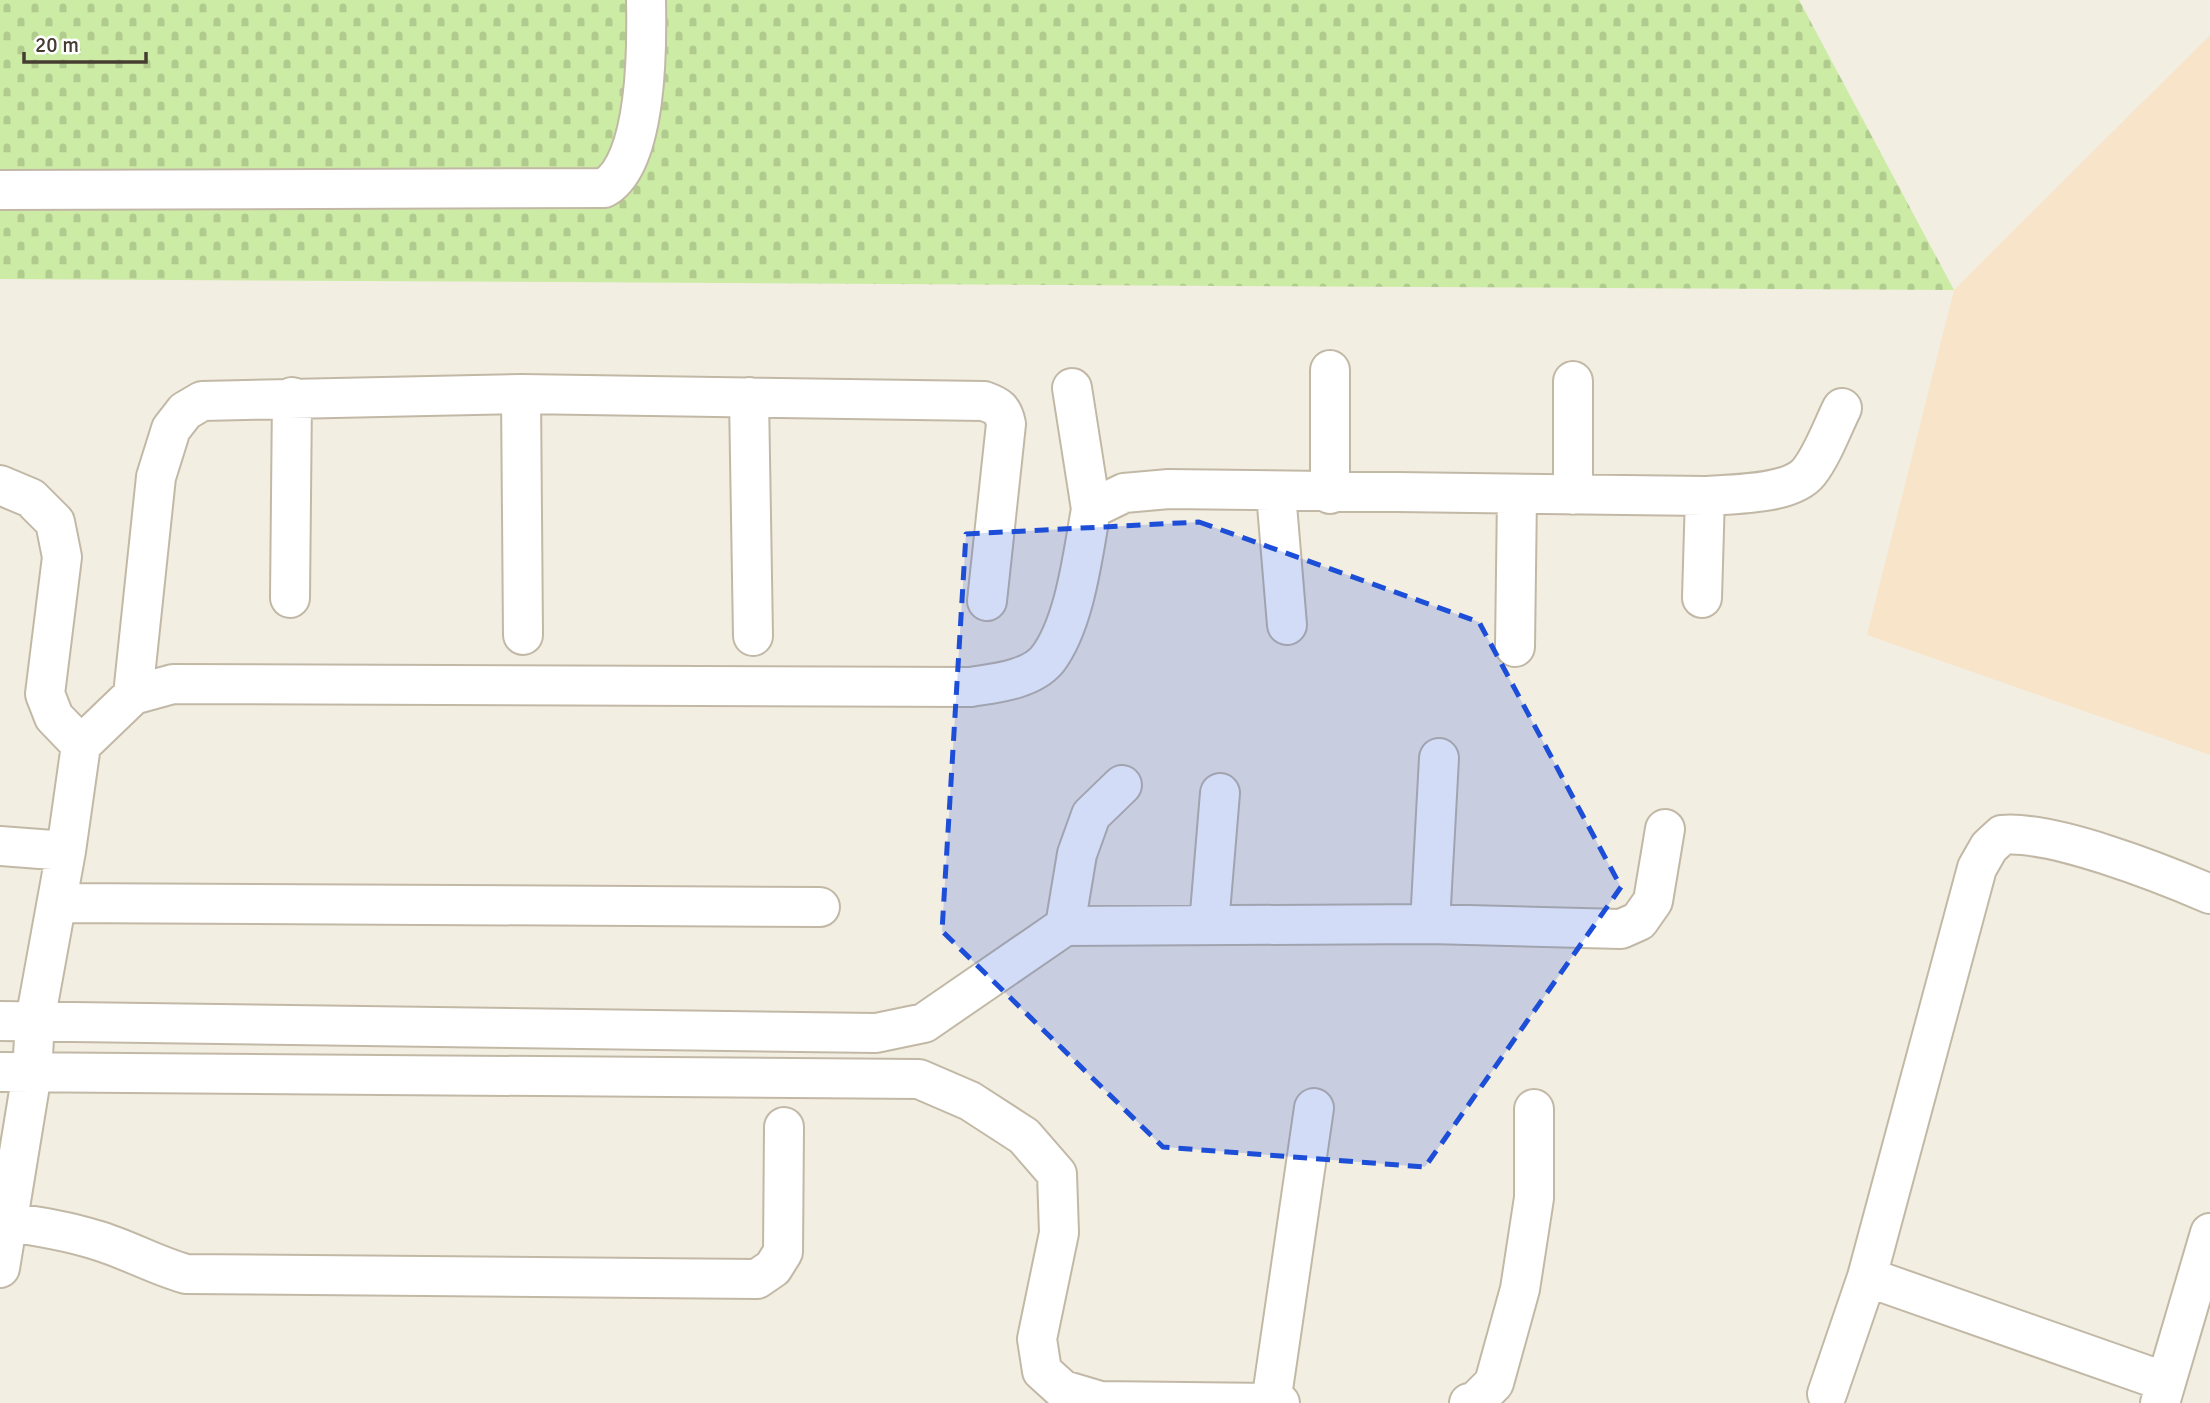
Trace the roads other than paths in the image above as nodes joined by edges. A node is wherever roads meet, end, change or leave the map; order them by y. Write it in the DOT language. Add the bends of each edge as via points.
graph roads {
  1 [pos="646,0"];
  2 [pos="0,190"];
  3 [pos="1330,370"];
  4 [pos="1573,381"];
  5 [pos="1072,387"];
  6 [pos="521,394"];
  7 [pos="292,397"];
  8 [pos="749,397"];
  9 [pos="1842,408"];
  10 [pos="0,485"];
  11 [pos="1276,493"];
  12 [pos="1330,494"];
  13 [pos="1517,495"];
  14 [pos="1573,495"];
  15 [pos="1704,496"];
  16 [pos="1091,509"];
  17 [pos="290,598"];
  18 [pos="1702,598"];
  19 [pos="987,601"];
  20 [pos="1287,625"];
  21 [pos="523,635"];
  22 [pos="753,636"];
  23 [pos="1515,647"];
  24 [pos="133,695"];
  25 [pos="81,745"];
  26 [pos="1439,758"];
  27 [pos="1122,785"];
  28 [pos="1220,793"];
  29 [pos="1665,829"];
  30 [pos="0,846"];
  31 [pos="66,851"];
  32 [pos="2210,894"];
  33 [pos="57,903"];
  34 [pos="821,908"];
  35 [pos="1430,924"];
  36 [pos="1209,925"];
  37 [pos="1065,926"];
  38 [pos="18,1021"];
  39 [pos="16,1072"];
  40 [pos="1314,1108"];
  41 [pos="1535,1110"];
  42 [pos="784,1127"];
  43 [pos="3,1221"];
  44 [pos="2210,1233"];
  45 [pos="0,1268"];
  46 [pos="1867,1277"];
  47 [pos="2163,1392"];
  48 [pos="1827,1394"];
  49 [pos="1271,1403"];
  50 [pos="1280,1403"];
  51 [pos="1469,1403"];
  1 -- 2 [label="street" via="647,51 637,130 619,175 604,188"];
  3 -- 12 [label="street"];
  4 -- 14 [label="street"];
  5 -- 16 [label="street"];
  6 -- 7 [label="street"];
  6 -- 8 [label="street"];
  6 -- 21 [label="street"];
  7 -- 17 [label="street"];
  7 -- 24 [label="street" via="202,401 185,411 171,429 156,477"];
  8 -- 19 [label="street" via="984,401 997,405 1006,424"];
  8 -- 22 [label="street"];
  9 -- 15 [label="street" via="1809,473 1791,485"];
  10 -- 25 [label="street" via="31,498 55,522 62,557 45,694 54,717"];
  11 -- 12 [label="street"];
  11 -- 16 [label="street" via="1169,489 1124,493"];
  11 -- 20 [label="street"];
  12 -- 13 [label="street"];
  13 -- 14 [label="street"];
  13 -- 23 [label="street"];
  14 -- 15 [label="street"];
  15 -- 18 [label="street"];
  16 -- 24 [label="street" via="1064,628 1046,662 1014,679 971,687 173,684"];
  24 -- 25 [label="street"];
  25 -- 31 [label="street"];
  26 -- 35 [label="street"];
  27 -- 37 [label="street" via="1091,815 1077,854"];
  28 -- 36 [label="street"];
  29 -- 35 [label="street" via="1653,901 1639,921 1621,929"];
  30 -- 31 [label="street"];
  31 -- 33 [label="street"];
  32 -- 46 [label="street" via="2162,874 2040,837 2002,835 1989,847 1977,869 1958,934"];
  33 -- 34 [label="street"];
  33 -- 38 [label="street"];
  35 -- 36 [label="street"];
  36 -- 37 [label="street"];
  37 -- 38 [label="street" via="924,1023 876,1033"];
  38 -- 39 [label="street"];
  39 -- 43 [label="street"];
  39 -- 49 [label="street" via="919,1079 970,1101 1024,1136 1056,1174 1059,1233 1037,1339 1042,1371 1063,1390 1100,1401"];
  40 -- 49 [label="street"];
  41 -- 51 [label="street" via="1534,1198 1520,1289 1494,1383"];
  42 -- 43 [label="street" via="783,1252 773,1268 757,1279 186,1274 94,1239"];
  43 -- 45 [label="street"];
  44 -- 47 [label="street"];
  46 -- 47 [label="street"];
  46 -- 48 [label="street"];
  49 -- 50 [label="street"];
}
